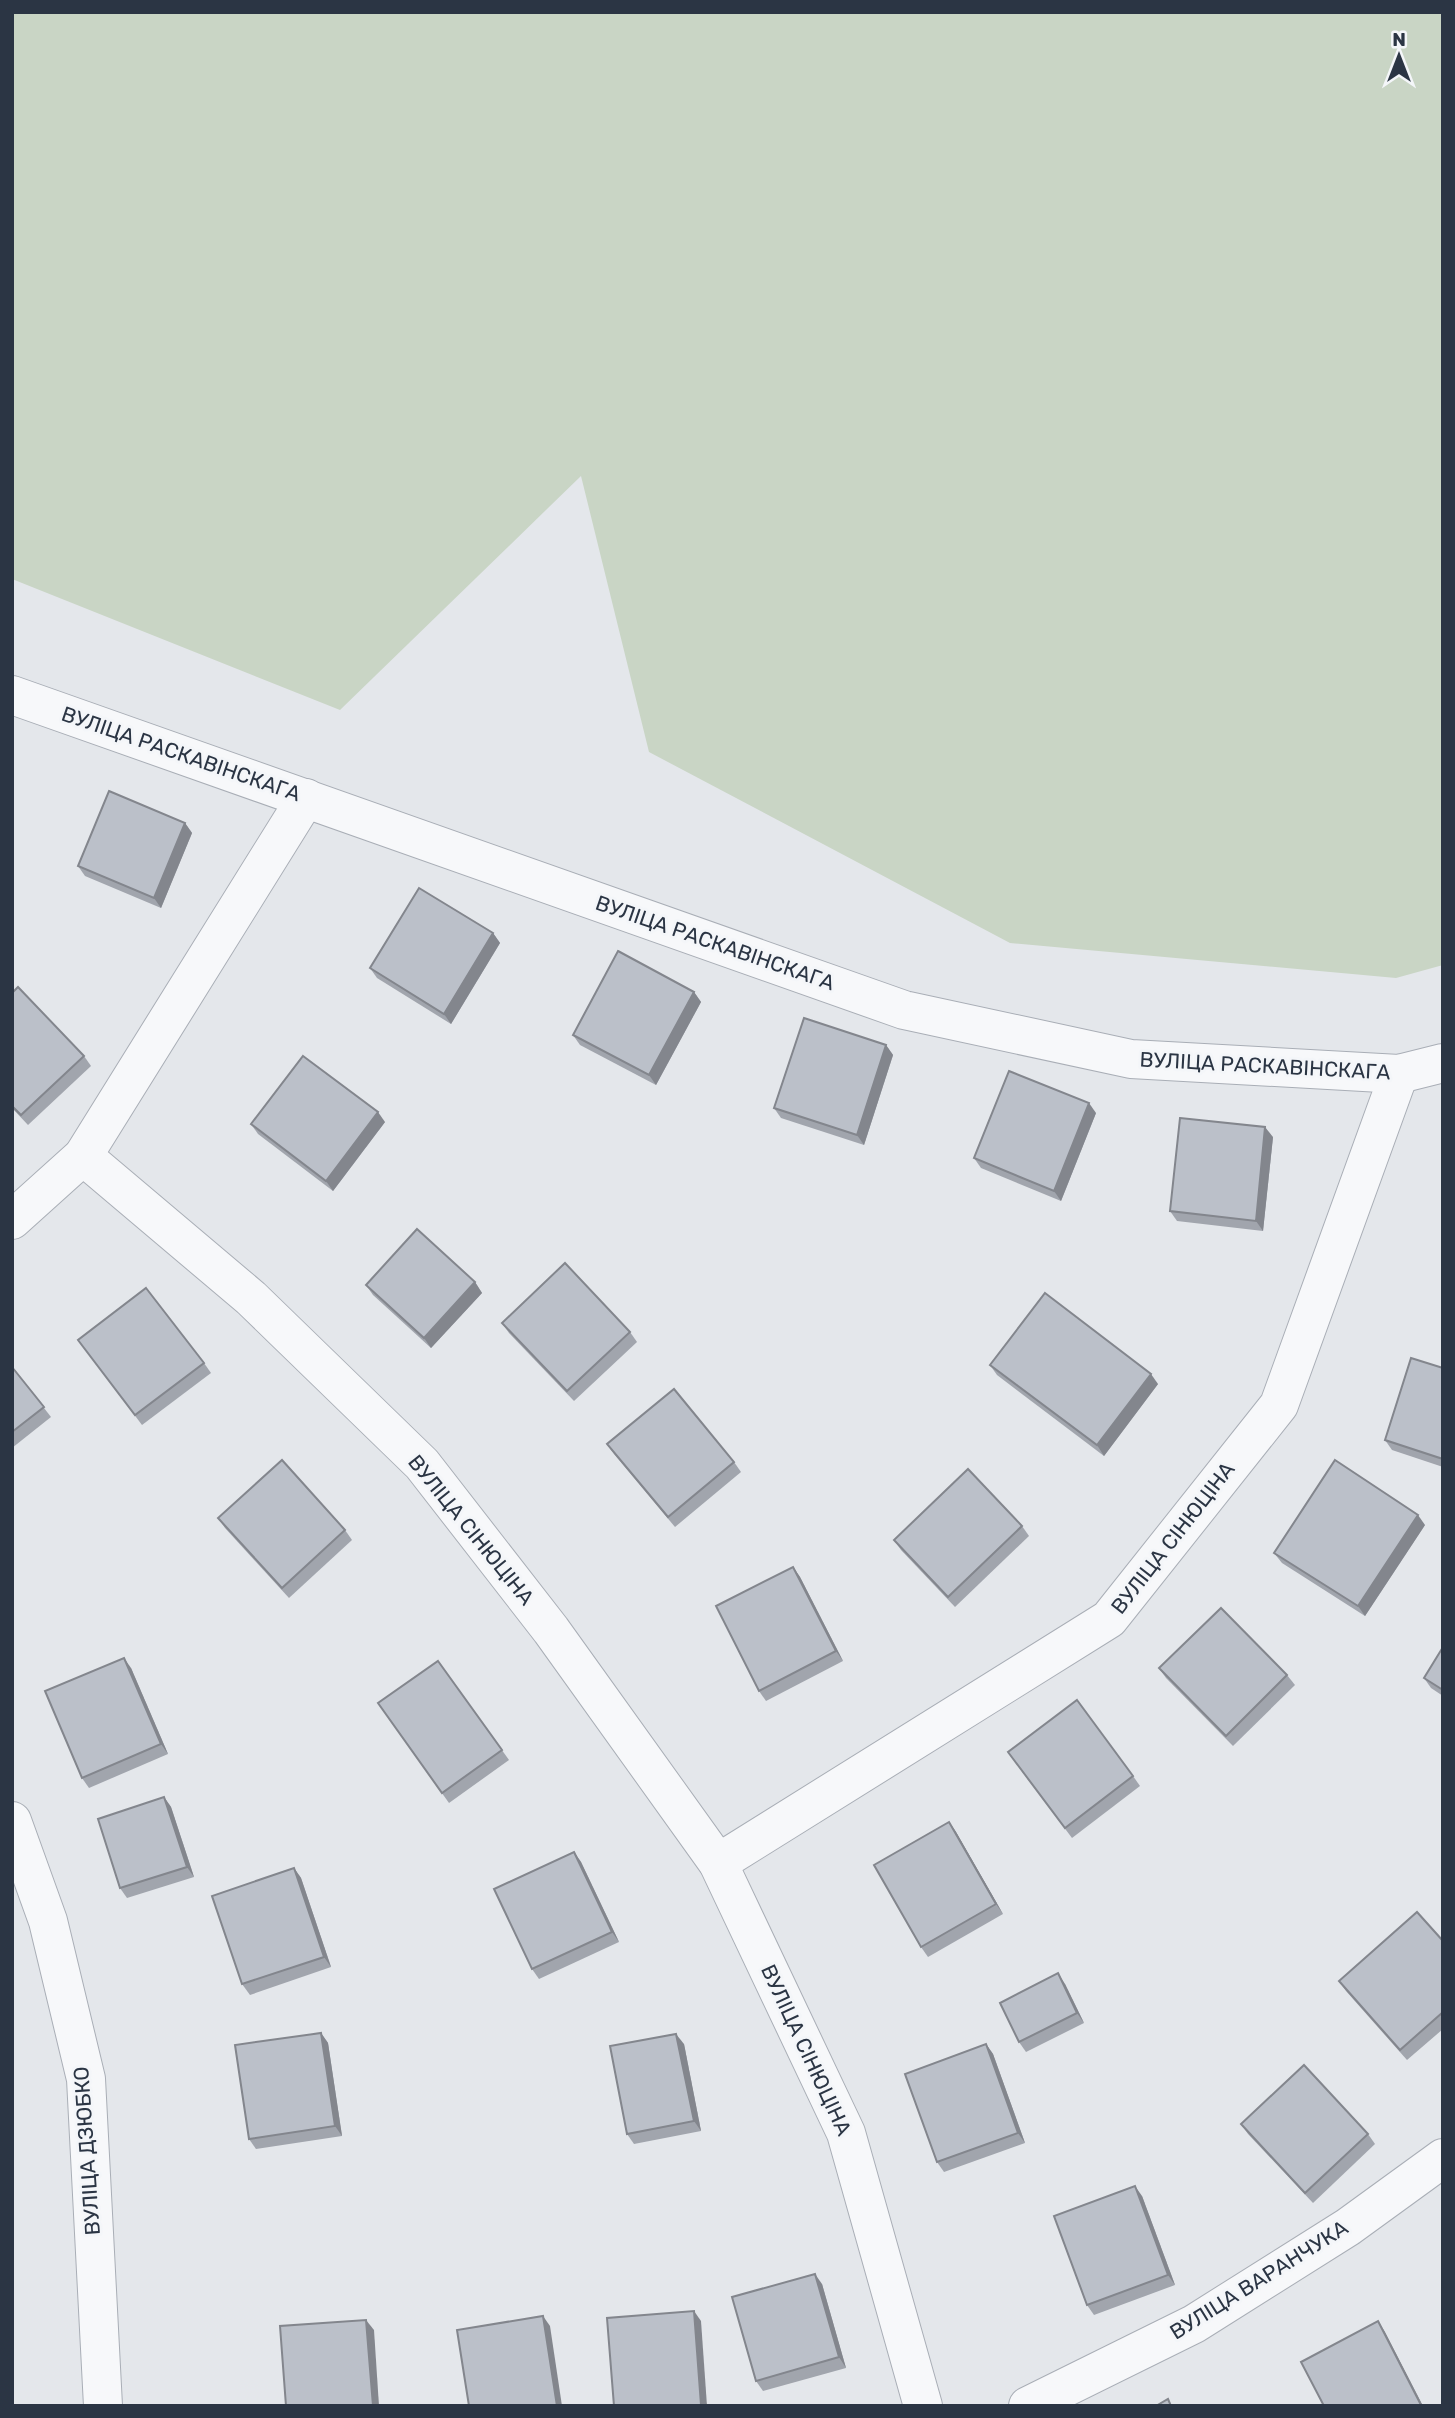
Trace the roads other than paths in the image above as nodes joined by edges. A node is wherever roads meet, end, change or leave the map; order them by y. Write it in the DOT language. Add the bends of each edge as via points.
graph roads {
  1 [pos="12,695"];
  2 [pos="306,798"];
  3 [pos="1443,1063"];
  4 [pos="1399,1074"];
  5 [pos="83,1156"];
  6 [pos="12,1220"];
  7 [pos="12,1821"];
  8 [pos="718,1863"];
  9 [pos="1443,2158"];
  10 [pos="103,2406"];
  11 [pos="923,2406"];
  12 [pos="1028,2406"];
  1 -- 2 [label="street, ВУЛІЦА РАСКАВІНСКАГА"];
  2 -- 4 [label="street, ВУЛІЦА РАСКАВІНСКАГА" via="904,1010 1131,1059"];
  2 -- 5 [label="street"];
  3 -- 4 [label="street, ВУЛІЦА РАСКАВІНСКАГА"];
  4 -- 8 [label="street, ВУЛІЦА СІНЮЦІНА" via="1279,1405 1109,1619"];
  5 -- 6 [label="street"];
  5 -- 8 [label="street, ВУЛІЦА СІНЮЦІНА" via="251,1298 422,1464 551,1630"];
  7 -- 10 [label="street, ВУЛІЦА ДЗЮБКО" via="48,1921 86,2079"];
  8 -- 11 [label="street, ВУЛІЦА СІНЮЦІНА" via="846,2133"];
  9 -- 12 [label="street, ВУЛІЦА ВАРАНЧУКА" via="1348,2227 1194,2324"];
}
